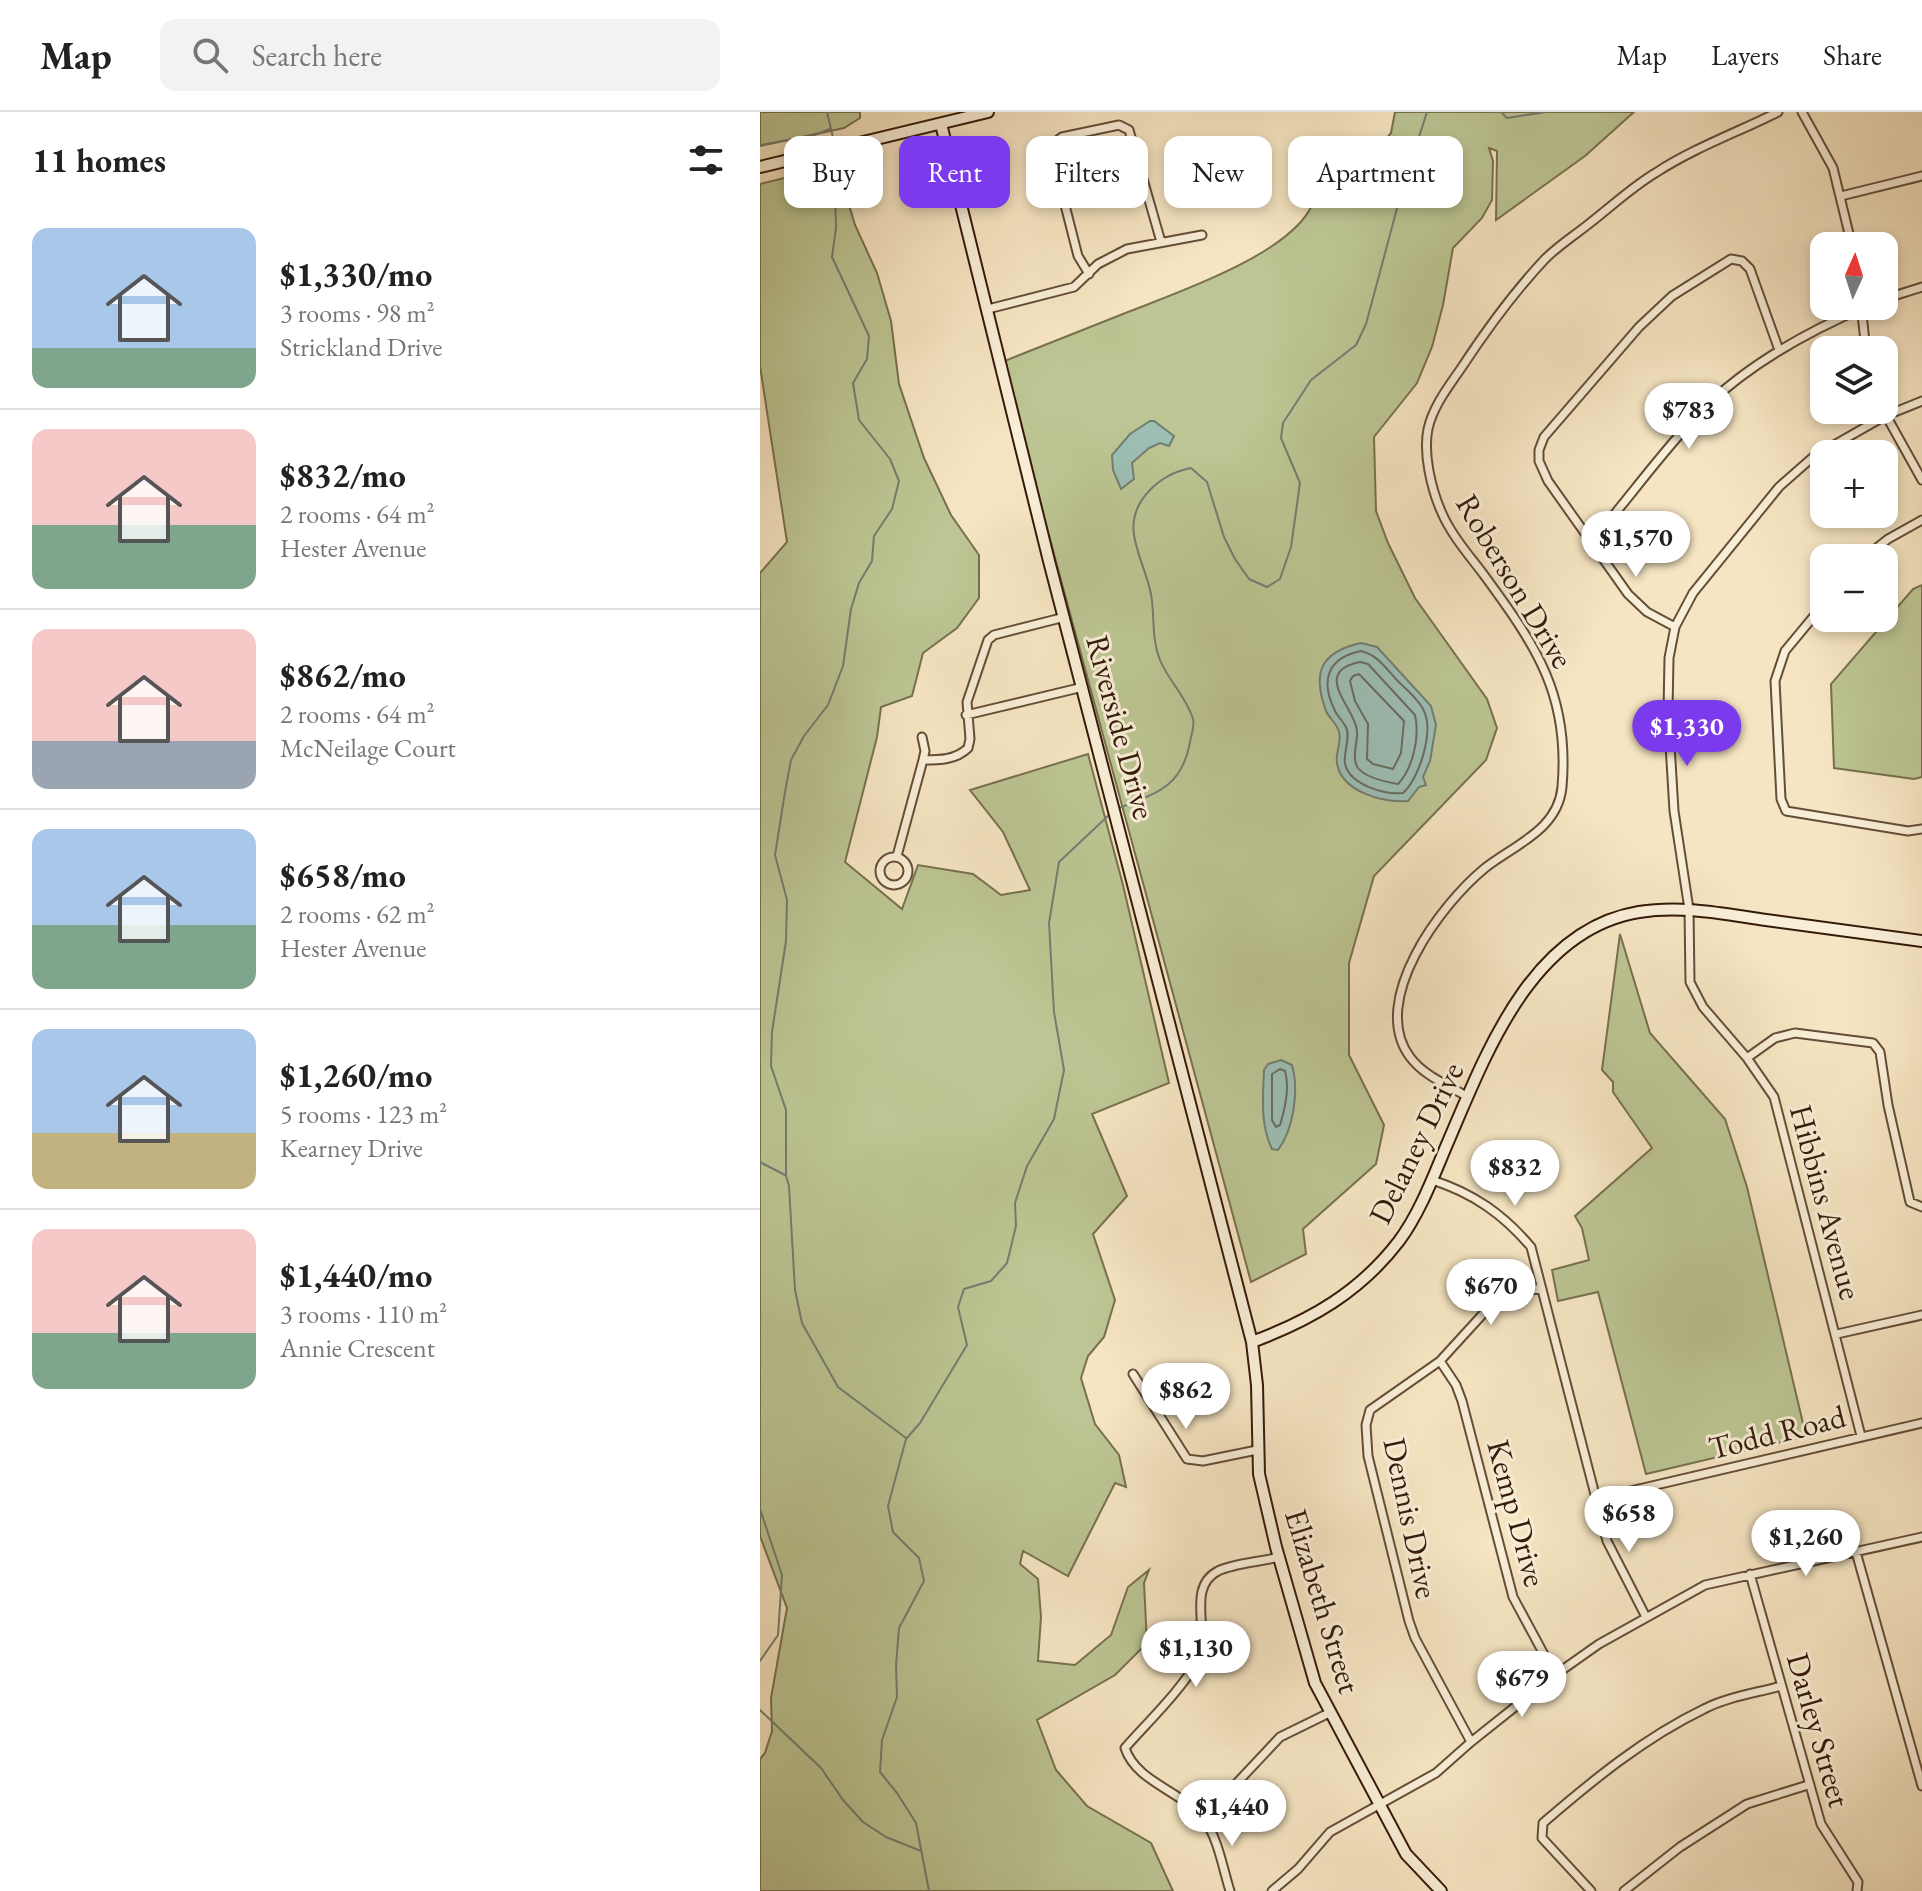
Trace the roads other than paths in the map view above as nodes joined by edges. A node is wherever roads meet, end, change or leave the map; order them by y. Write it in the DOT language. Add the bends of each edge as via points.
graph roads {
  1 [pos="988,112"];
  2 [pos="1778,112"];
  3 [pos="1802,112"];
  4 [pos="941,124"];
  5 [pos="760,167"];
  6 [pos="1922,176"];
  7 [pos="1841,196"];
  8 [pos="1849,232"];
  9 [pos="1202,235"];
  10 [pos="1161,242"];
  11 [pos="1089,274"];
  12 [pos="1922,287"];
  13 [pos="1898,295"];
  14 [pos="988,309"];
  15 [pos="1838,320"];
  16 [pos="1779,350"];
  17 [pos="1922,401"];
  18 [pos="1898,409"];
  19 [pos="1866,424"];
  20 [pos="1890,424"];
  21 [pos="1922,480"];
  22 [pos="1922,520"];
  23 [pos="1591,542"];
  24 [pos="1882,544"];
  25 [pos="1065,617"];
  26 [pos="1810,621"];
  27 [pos="1675,627"];
  28 [pos="1083,687"];
  29 [pos="966,715"];
  30 [pos="922,737"];
  31 [pos="923,760"];
  32 [pos="1922,829"];
  33 [pos="897,856"];
  34 [pos="1689,909"];
  35 [pos="1922,941"];
  36 [pos="1747,1058"];
  37 [pos="1468,1097"];
  38 [pos="1432,1180"];
  39 [pos="1922,1207"];
  40 [pos="1541,1288"];
  41 [pos="1922,1315"];
  42 [pos="1837,1334"];
  43 [pos="1252,1342"];
  44 [pos="1440,1361"];
  45 [pos="1133,1374"];
  46 [pos="1922,1423"];
  47 [pos="1861,1436"];
  48 [pos="1257,1450"];
  49 [pos="1596,1499"];
  50 [pos="1922,1537"];
  51 [pos="1856,1552"];
  52 [pos="1279,1557"];
  53 [pos="1750,1574"];
  54 [pos="1646,1617"];
  55 [pos="1555,1675"];
  56 [pos="1781,1686"];
  57 [pos="1329,1713"];
  58 [pos="1471,1742"];
  59 [pos="1808,1785"];
  60 [pos="1922,1786"];
  61 [pos="1380,1805"];
  62 [pos="1203,1819"];
  63 [pos="1230,1891"];
  64 [pos="1272,1891"];
  65 [pos="1441,1891"];
  66 [pos="1591,1891"];
  67 [pos="1624,1891"];
  68 [pos="1857,1891"];
  1 -- 4 [label="street"];
  2 -- 37 [label="street, Roberson Drive" via="1653,174 1547,257 1469,356 1428,427 1427,448 1441,510 1538,655 1557,704 1561,736 1559,805 1539,830 1484,869 1451,903 1408,971 1398,998 1399,1033 1409,1055 1425,1072"];
  3 -- 7 [label="street" via="1833,168"];
  4 -- 5 [label="street"];
  4 -- 14 [label="street, Riverside Drive"];
  6 -- 7 [label="street"];
  7 -- 8 [label="street"];
  9 -- 10 [label="street"];
  10 -- 11 [label="street" via="1111,256"];
  10 -- 11 [label="street" via="1129,130 1119,125 1062,137 1052,154 1078,256"];
  11 -- 14 [label="street" via="1074,287"];
  12 -- 13 [label="street"];
  14 -- 25 [label="street, Riverside Drive"];
  15 -- 16 [label="street"];
  16 -- 23 [label="street" via="1737,379 1696,418"];
  16 -- 23 [label="street" via="1750,269 1731,259 1672,296 1619,348 1544,437 1539,450 1548,481"];
  17 -- 18 [label="street"];
  19 -- 27 [label="street" via="1813,457 1779,487 1693,593"];
  20 -- 21 [label="street"];
  22 -- 24 [label="street"];
  23 -- 27 [label="street" via="1628,594"];
  25 -- 28 [label="street, Riverside Drive"];
  25 -- 29 [label="street" via="988,640"];
  26 -- 32 [label="street" via="1785,651 1775,681 1786,811"];
  27 -- 34 [label="street, Hibbins Avenue" via="1667,684 1674,811"];
  28 -- 29 [label="street"];
  28 -- 43 [label="street, Riverside Drive"];
  29 -- 31 [label="street" via="970,739 965,752"];
  30 -- 31 [label="street"];
  31 -- 33 [label="street"];
  33 -- 33 [label="street" via="886,858 879,867 881,878 890,885 901,884 908,875 907,863"];
  34 -- 35 [label="street, Delaney Drive"];
  34 -- 36 [label="street, Hibbins Avenue" via="1689,970 1695,994"];
  34 -- 37 [label="street, Delaney Drive" via="1612,919 1557,950 1493,1043"];
  36 -- 39 [label="street" via="1775,1038 1795,1033 1873,1043 1880,1052 1910,1202"];
  36 -- 42 [label="street, Hibbins Avenue" via="1774,1097"];
  37 -- 38 [label="street, Delaney Drive"];
  38 -- 40 [label="street" via="1474,1197 1522,1237 1531,1247"];
  38 -- 43 [label="street, Delaney Drive" via="1400,1240 1367,1278 1337,1303"];
  40 -- 44 [label="street, Dennis Drive" via="1493,1303"];
  40 -- 49 [label="street"];
  41 -- 42 [label="street"];
  42 -- 47 [label="street, Hibbins Avenue"];
  43 -- 48 [label="street, Elizabeth Street"];
  44 -- 55 [label="street, Kemp Drive" via="1462,1401 1513,1597"];
  44 -- 58 [label="street, Dennis Drive" via="1370,1410 1368,1456 1412,1630"];
  45 -- 48 [label="street" via="1187,1459 1203,1461"];
  46 -- 47 [label="street, Todd Road"];
  47 -- 49 [label="street, Todd Road"];
  48 -- 52 [label="street, Elizabeth Street"];
  49 -- 54 [label="street" via="1607,1541"];
  50 -- 51 [label="street"];
  51 -- 53 [label="street"];
  51 -- 60 [label="street"];
  52 -- 57 [label="street, Elizabeth Street" via="1305,1652"];
  52 -- 62 [label="street" via="1219,1571 1205,1581 1204,1641 1198,1660 1125,1748 1130,1763"];
  53 -- 54 [label="street" via="1705,1585"];
  53 -- 56 [label="street, Darley Street"];
  54 -- 55 [label="street"];
  55 -- 58 [label="street"];
  56 -- 59 [label="street, Darley Street"];
  56 -- 66 [label="street" via="1707,1707 1668,1729 1598,1776 1543,1823 1542,1838"];
  57 -- 61 [label="street, Elizabeth Street"];
  57 -- 62 [label="street" via="1280,1737"];
  58 -- 61 [label="street" via="1436,1773"];
  59 -- 67 [label="street" via="1747,1804"];
  59 -- 68 [label="street, Darley Street" via="1821,1824 1858,1882"];
  61 -- 64 [label="street" via="1330,1832"];
  61 -- 65 [label="street, Elizabeth Street" via="1406,1854"];
  62 -- 63 [label="street"];
}
